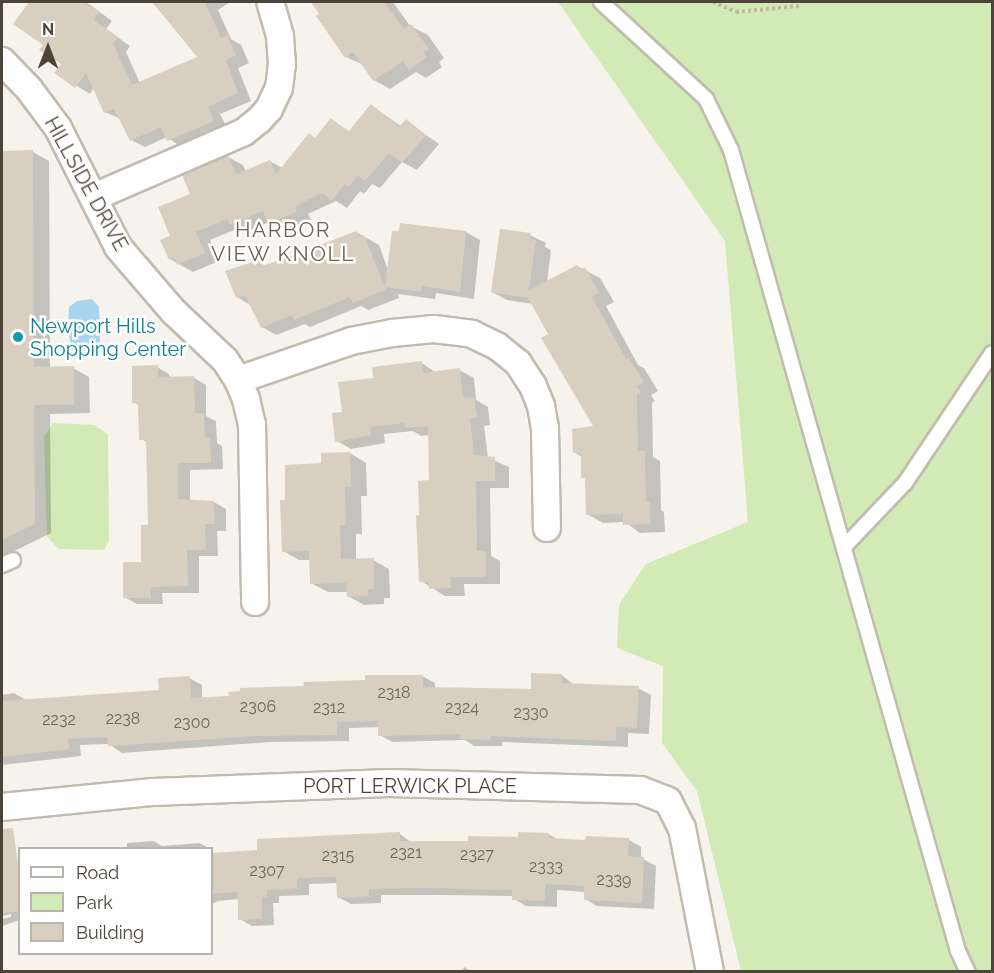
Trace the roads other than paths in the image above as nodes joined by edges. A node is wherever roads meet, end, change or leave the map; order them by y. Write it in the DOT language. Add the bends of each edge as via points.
graph roads {
  1 [pos="270,2"];
  2 [pos="601,2"];
  3 [pos="2,62"];
  4 [pos="94,197"];
  5 [pos="993,353"];
  6 [pos="238,380"];
  7 [pos="547,528"];
  8 [pos="844,547"];
  9 [pos="255,602"];
  10 [pos="2,807"];
  11 [pos="710,972"];
  12 [pos="968,972"];
  1 -- 4 [label="street" via="280,36 282,65 279,88 269,109 244,132"];
  2 -- 8 [label="lane" via="706,99 731,150"];
  3 -- 4 [label="street, HILLSIDE DRIVE" via="51,117"];
  4 -- 6 [label="street, HILLSIDE DRIVE" via="118,247 174,312 225,360"];
  5 -- 8 [label="lane" via="905,483"];
  6 -- 7 [label="street" via="351,341 392,333 451,329 497,346 518,363 542,406"];
  6 -- 9 [label="street, HILLSIDE DRIVE" via="252,424"];
  8 -- 12 [label="lane" via="957,951"];
  10 -- 11 [label="street, PORT LERWICK PLACE" via="153,792 377,783 640,790 668,801 682,828"];
}
